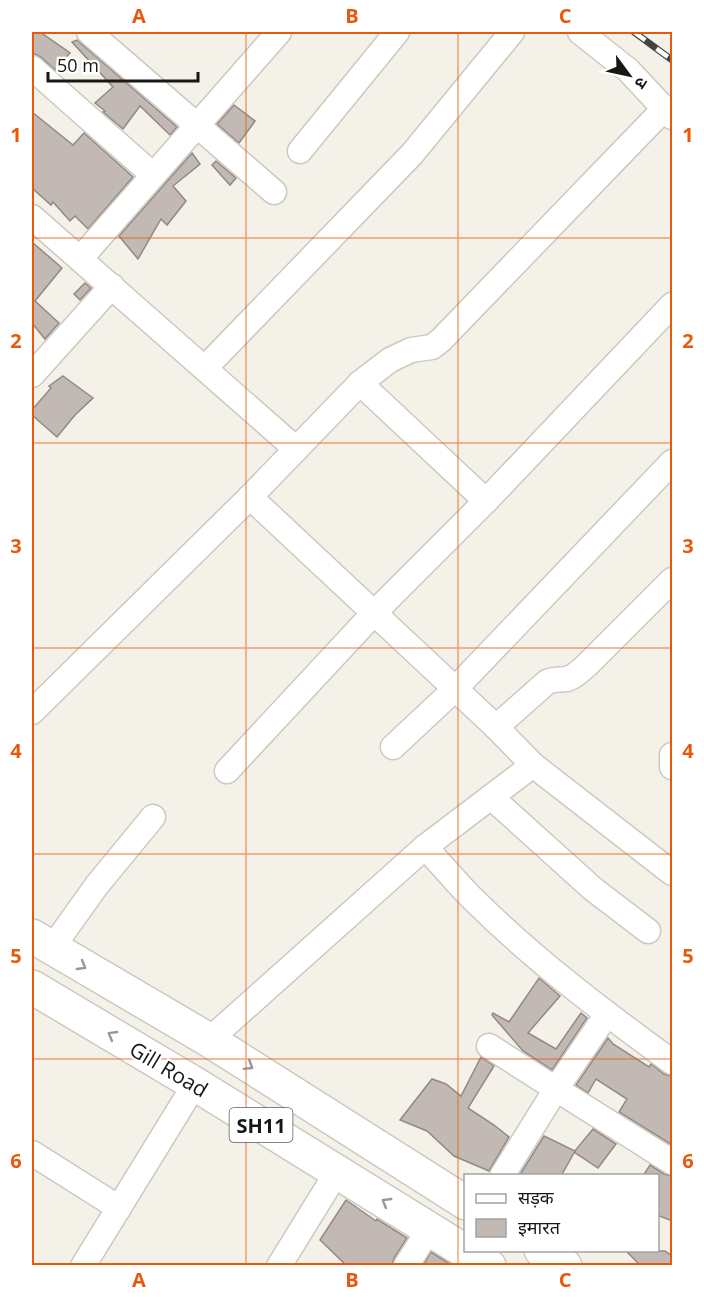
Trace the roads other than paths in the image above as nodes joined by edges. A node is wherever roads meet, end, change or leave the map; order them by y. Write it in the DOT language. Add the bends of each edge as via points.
graph roads {
  1 [pos="89,32"];
  2 [pos="279,32"];
  3 [pos="397,32"];
  4 [pos="512,32"];
  5 [pos="580,32"];
  6 [pos="32,68"];
  7 [pos="668,113"];
  8 [pos="198,125"];
  9 [pos="300,151"];
  10 [pos="153,176"];
  11 [pos="274,192"];
  12 [pos="32,218"];
  13 [pos="80,259"];
  14 [pos="112,286"];
  15 [pos="672,305"];
  16 [pos="205,368"];
  17 [pos="32,375"];
  18 [pos="360,383"];
  19 [pos="296,449"];
  20 [pos="672,462"];
  21 [pos="249,496"];
  22 [pos="486,501"];
  23 [pos="672,580"];
  24 [pos="374,613"];
  25 [pos="455,689"];
  26 [pos="32,712"];
  27 [pos="496,727"];
  28 [pos="393,747"];
  29 [pos="672,755"];
  30 [pos="533,765"];
  31 [pos="672,767"];
  32 [pos="227,771"];
  33 [pos="491,797"];
  34 [pos="153,817"];
  35 [pos="425,847"];
  36 [pos="672,873"];
  37 [pos="648,931"];
  38 [pos="42,942"];
  39 [pos="32,987"];
  40 [pos="607,1014"];
  41 [pos="208,1040"];
  42 [pos="489,1046"];
  43 [pos="672,1062"];
  44 [pos="195,1084"];
  45 [pos="556,1089"];
  46 [pos="32,1153"];
  47 [pos="672,1162"];
  48 [pos="338,1172"];
  49 [pos="503,1174"];
  50 [pos="464,1202"];
  51 [pos="119,1208"];
  52 [pos="430,1228"];
  53 [pos="464,1250"];
  54 [pos="467,1252"];
  55 [pos="543,1252"];
  56 [pos="84,1266"];
  57 [pos="279,1266"];
  58 [pos="406,1266"];
  59 [pos="489,1266"];
  60 [pos="565,1266"];
  1 -- 8 [label="street"];
  2 -- 8 [label="street"];
  3 -- 9 [label="street"];
  4 -- 16 [label="street" via="412,154"];
  5 -- 7 [label="street" via="628,70"];
  6 -- 10 [label="street"];
  7 -- 18 [label="street" via="441,340 432,347 411,350 390,360"];
  8 -- 10 [label="street"];
  8 -- 11 [label="street"];
  10 -- 13 [label="street"];
  12 -- 13 [label="street"];
  13 -- 14 [label="street"];
  14 -- 16 [label="street"];
  14 -- 17 [label="street"];
  15 -- 22 [label="street"];
  16 -- 19 [label="street"];
  18 -- 19 [label="street"];
  18 -- 22 [label="street"];
  19 -- 21 [label="street"];
  20 -- 25 [label="street"];
  21 -- 24 [label="street"];
  21 -- 26 [label="street"];
  22 -- 24 [label="street"];
  23 -- 27 [label="street" via="573,677 547,682"];
  24 -- 25 [label="street"];
  24 -- 32 [label="street"];
  25 -- 27 [label="street"];
  25 -- 28 [label="street"];
  27 -- 30 [label="street"];
  29 -- 31 [label="street"];
  30 -- 33 [label="street"];
  30 -- 36 [label="street"];
  33 -- 35 [label="street"];
  33 -- 37 [label="street" via="593,889"];
  34 -- 38 [label="street" via="97,885"];
  35 -- 40 [label="street" via="486,912"];
  35 -- 41 [label="street"];
  38 -- 41 [label="main road, SH11, one-way"];
  44 -- 39 [label="main road, Gill Road / SH11, one-way"];
  40 -- 43 [label="street"];
  40 -- 45 [label="street"];
  41 -- 50 [label="main road, SH11, one-way"];
  42 -- 45 [label="street"];
  44 -- 48 [label="main road, Gill Road / SH11"];
  44 -- 51 [label="street"];
  45 -- 47 [label="street"];
  45 -- 49 [label="street"];
  46 -- 51 [label="street"];
  52 -- 48 [label="main road, Gill Road / SH11, one-way"];
  48 -- 57 [label="street"];
  51 -- 56 [label="street"];
  52 -- 53 [label="main road, Gill Road / SH11"];
  52 -- 58 [label="street"];
  54 -- 59 [label="main road, Gill Road / SH11"];
  55 -- 60 [label="main road"];
}
